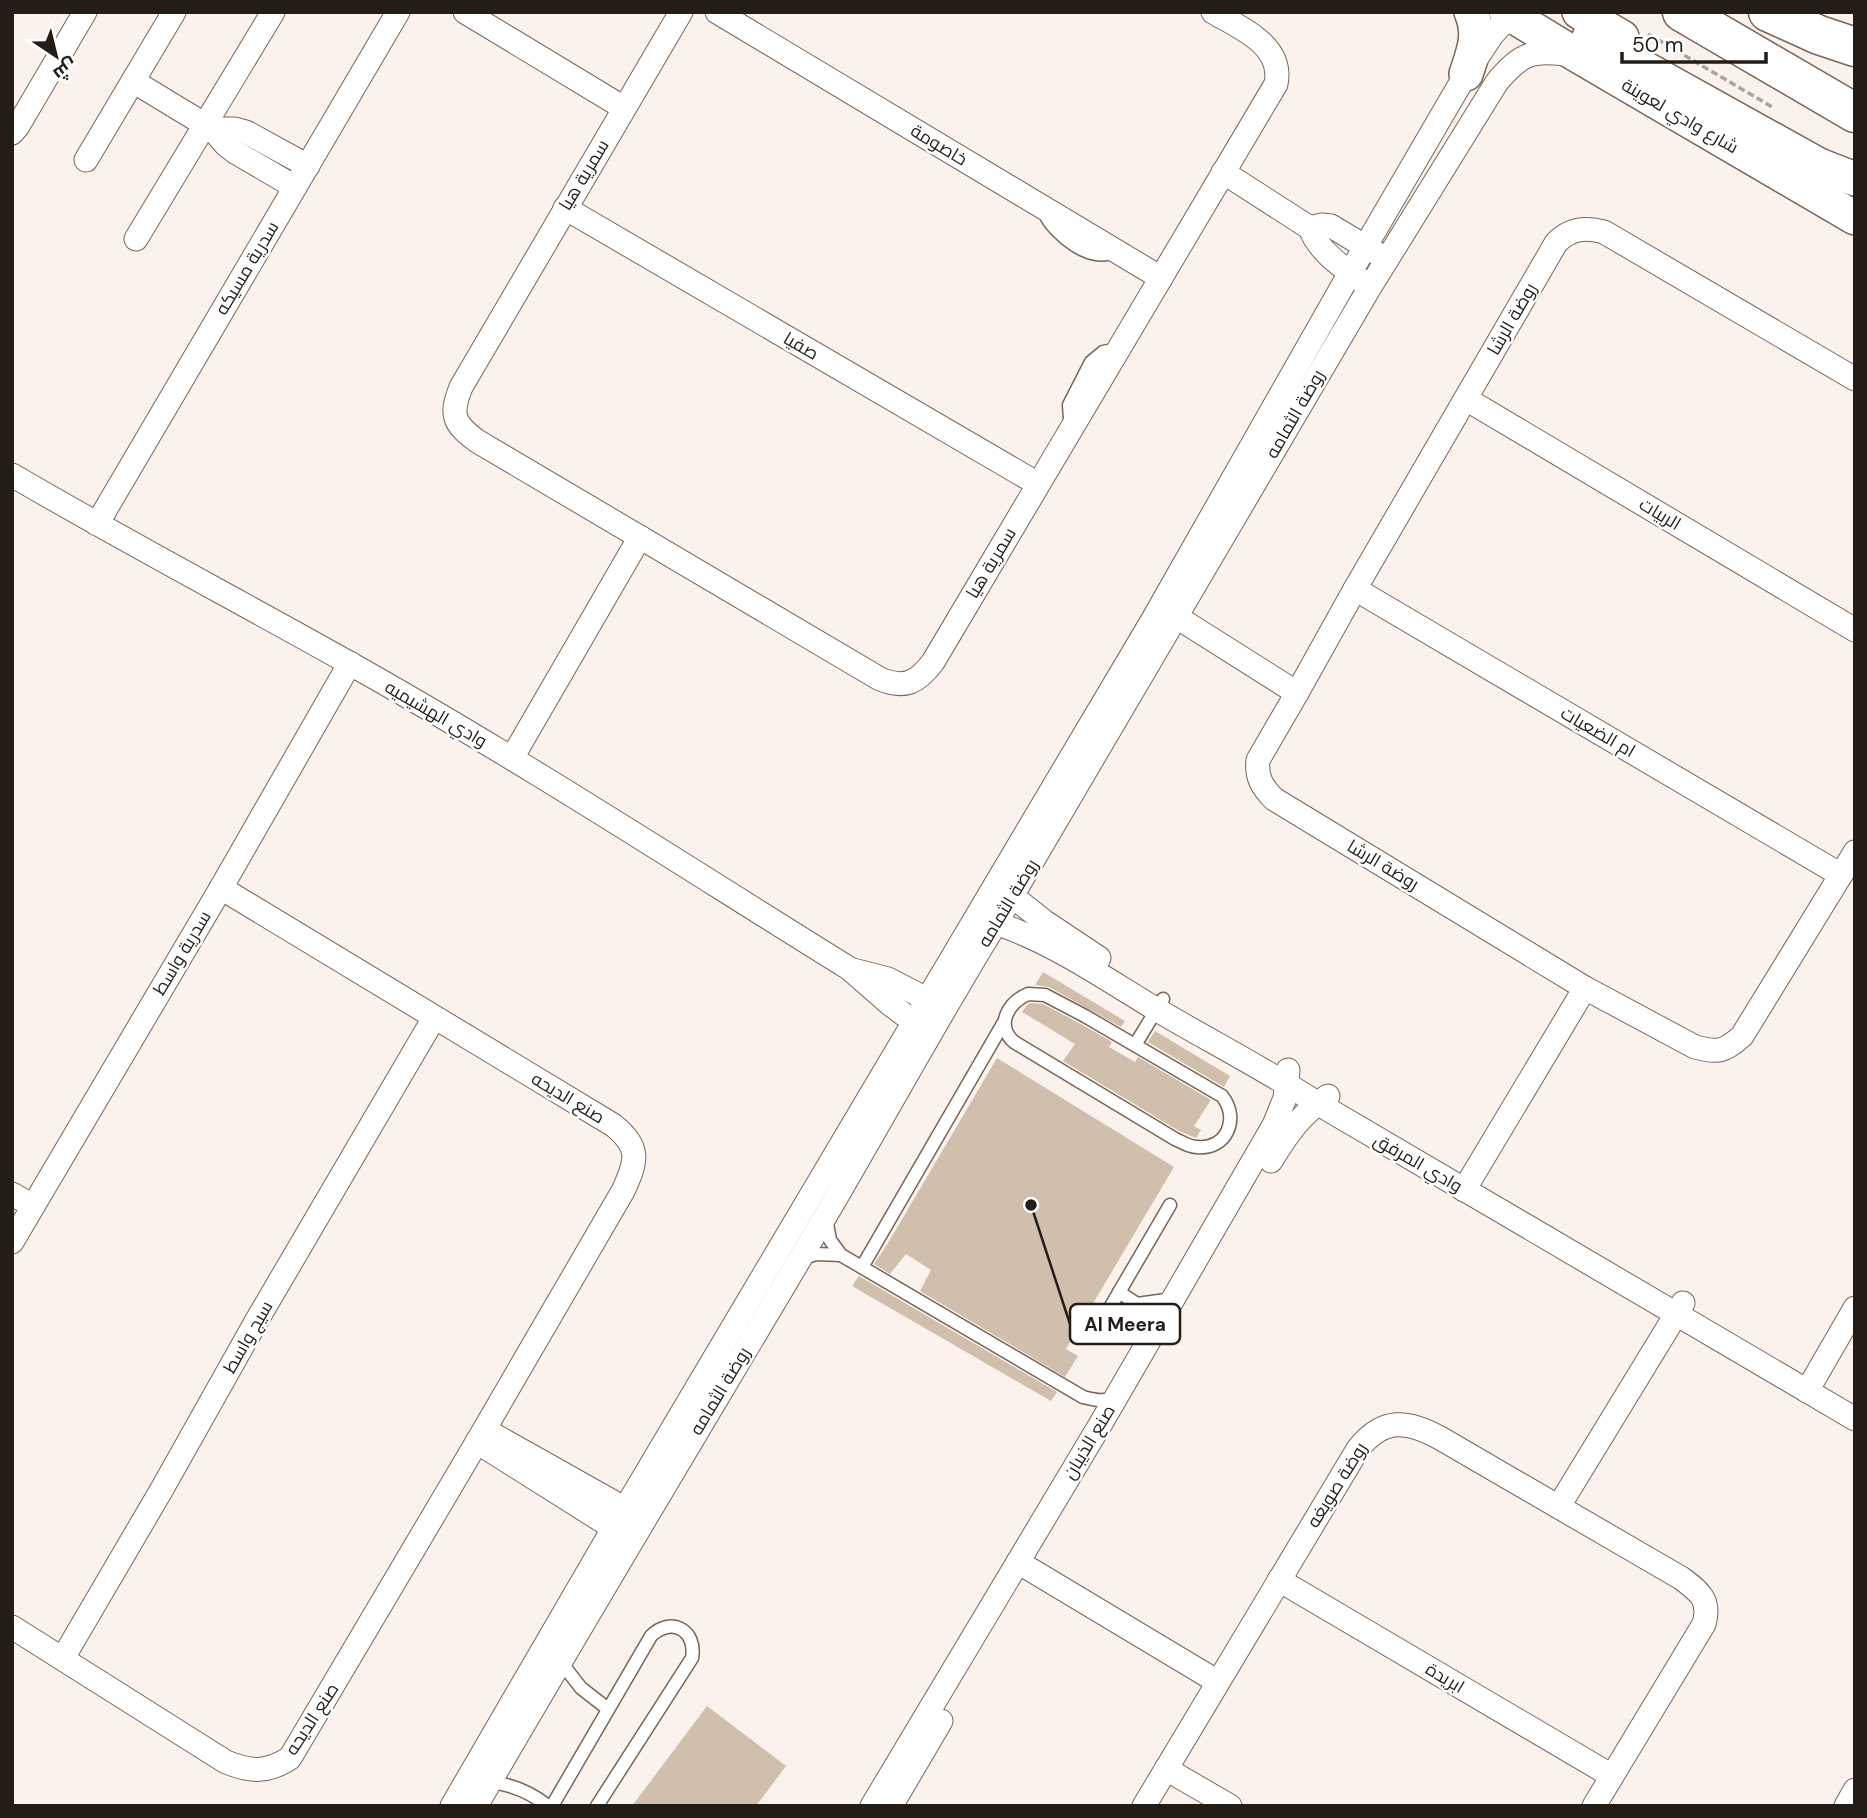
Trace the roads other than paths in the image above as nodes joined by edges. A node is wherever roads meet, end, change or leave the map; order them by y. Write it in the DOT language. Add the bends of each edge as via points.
graph roads {
  1 [pos="85,12"];
  2 [pos="174,12"];
  3 [pos="273,12"];
  4 [pos="384,12"];
  5 [pos="398,12"];
  6 [pos="465,12"];
  7 [pos="681,12"];
  8 [pos="717,12"];
  9 [pos="1213,12"];
  10 [pos="1471,12"];
  11 [pos="1578,12"];
  12 [pos="1682,12"];
  13 [pos="1768,12"];
  14 [pos="1520,13"];
  15 [pos="1855,47"];
  16 [pos="1578,56"];
  17 [pos="1466,74"];
  18 [pos="133,81"];
  19 [pos="624,108"];
  20 [pos="1855,113"];
  21 [pos="209,127"];
  22 [pos="12,133"];
  23 [pos="86,160"];
  24 [pos="302,163"];
  25 [pos="1223,172"];
  26 [pos="1855,178"];
  27 [pos="290,184"];
  28 [pos="565,208"];
  29 [pos="1855,218"];
  30 [pos="1310,228"];
  31 [pos="136,239"];
  32 [pos="1365,246"];
  33 [pos="1386,259"];
  34 [pos="1349,273"];
  35 [pos="1161,278"];
  36 [pos="1370,287"];
  37 [pos="1855,379"];
  38 [pos="1466,399"];
  39 [pos="12,475"];
  40 [pos="1038,484"];
  41 [pos="91,521"];
  42 [pos="640,537"];
  43 [pos="1355,589"];
  44 [pos="1164,619"];
  45 [pos="1855,630"];
  46 [pos="350,663"];
  47 [pos="1294,699"];
  48 [pos="512,758"];
  49 [pos="1855,852"];
  50 [pos="1841,874"];
  51 [pos="221,888"];
  52 [pos="1004,890"];
  53 [pos="987,920"];
  54 [pos="850,970"];
  55 [pos="1586,988"];
  56 [pos="936,1004"];
  57 [pos="1160,1004"];
  58 [pos="434,1018"];
  59 [pos="1004,1021"];
  60 [pos="922,1028"];
  61 [pos="1135,1045"];
  62 [pos="1288,1077"];
  63 [pos="1323,1100"];
  64 [pos="1467,1184"];
  65 [pos="12,1194"];
  66 [pos="1170,1205"];
  67 [pos="33,1206"];
  68 [pos="826,1215"];
  69 [pos="12,1242"];
  70 [pos="841,1255"];
  71 [pos="799,1259"];
  72 [pos="862,1267"];
  73 [pos="1119,1292"];
  74 [pos="1177,1292"];
  75 [pos="1137,1304"];
  76 [pos="1679,1308"];
  77 [pos="1855,1308"];
  78 [pos="1097,1330"];
  79 [pos="1855,1331"];
  80 [pos="1148,1342"];
  81 [pos="1815,1388"];
  82 [pos="1116,1396"];
  83 [pos="1083,1397"];
  84 [pos="1855,1404"];
  85 [pos="1855,1419"];
  86 [pos="1100,1425"];
  87 [pos="481,1436"];
  88 [pos="1559,1506"];
  89 [pos="635,1514"];
  90 [pos="622,1534"];
  91 [pos="1024,1565"];
  92 [pos="1279,1580"];
  93 [pos="12,1627"];
  94 [pos="63,1658"];
  95 [pos="560,1661"];
  96 [pos="1218,1682"];
  97 [pos="608,1709"];
  98 [pos="1166,1769"];
  99 [pos="1612,1776"];
  100 [pos="489,1782"];
  101 [pos="1855,1790"];
  102 [pos="452,1806"];
  103 [pos="475,1806"];
  104 [pos="550,1806"];
  105 [pos="597,1806"];
  106 [pos="872,1806"];
  107 [pos="891,1806"];
  108 [pos="1144,1806"];
  109 [pos="1230,1806"];
  110 [pos="1594,1806"];
  111 [pos="1846,1806"];
  1 -- 22 [label="street"];
  2 -- 18 [label="street"];
  3 -- 21 [label="street"];
  4 -- 24 [label="street, سدرية مسيكه"];
  5 -- 24 [label="street, سدرية مسيكه"];
  6 -- 19 [label="street"];
  7 -- 19 [label="street, سمرية هيا"];
  8 -- 35 [label="street, خاصومة"];
  9 -- 25 [label="street, سمرية هيا" via="1262,43 1278,73 1276,84"];
  10 -- 17 [label="main road" via="1477,34"];
  11 -- 26 [label="main road"];
  12 -- 20 [label="highway"];
  13 -- 15 [label="highway"];
  14 -- 16 [label="main road, شارع وادي لعوينة"];
  14 -- 17 [label="street, روضة الثمامه" via="1492,35"];
  14 -- 26 [label="main road" via="1563,22 1819,165"];
  16 -- 29 [label="main road, شارع وادي لعوينة"];
  16 -- 33 [label="street, روضة الثمامه" via="1538,52 1510,66"];
  17 -- 32 [label="street, روضة الثمامه"];
  18 -- 21 [label="street"];
  18 -- 23 [label="street"];
  19 -- 28 [label="street, سمرية هيا"];
  21 -- 24 [label="street" via="246,132"];
  21 -- 27 [label="street" via="235,152"];
  21 -- 31 [label="street"];
  24 -- 27 [label="street, سدرية مسيكه"];
  25 -- 30 [label="street"];
  25 -- 35 [label="street, سمرية هيا"];
  27 -- 41 [label="street, سدرية مسيكه"];
  28 -- 40 [label="street, صفيا"];
  28 -- 42 [label="street, سمرية هيا" via="461,387 454,414 477,441"];
  30 -- 32 [label="street" via="1331,226"];
  30 -- 34 [label="street" via="1320,247"];
  32 -- 33 [label="street"];
  32 -- 34 [label="street, روضة الثمامه"];
  33 -- 36 [label="street, روضة الثمامه"];
  34 -- 36 [label="street"];
  34 -- 44 [label="street, روضة الثمامه"];
  35 -- 40 [label="street, سمرية هيا"];
  36 -- 44 [label="street, روضة الثمامه"];
  37 -- 38 [label="street, روضة الرشا" via="1604,232 1581,228 1556,243"];
  38 -- 43 [label="street, روضة الرشا"];
  38 -- 45 [label="street, الربيات"];
  39 -- 41 [label="street, وادي الهشيميه"];
  40 -- 42 [label="street, سمرية هيا" via="933,662 903,684 880,679"];
  41 -- 46 [label="street, وادي الهشيميه"];
  42 -- 48 [label="street"];
  43 -- 47 [label="street, روضة الرشا"];
  43 -- 50 [label="street, ام الضعيات"];
  44 -- 47 [label="street"];
  44 -- 52 [label="street, روضة الثمامه"];
  46 -- 48 [label="street, وادي الهشيميه"];
  46 -- 51 [label="street, سدرية واسط"];
  47 -- 55 [label="street, روضة الرشا" via="1258,760 1258,777 1274,799"];
  48 -- 54 [label="street, وادي الهشيميه"];
  49 -- 50 [label="street, روضة الرشا"];
  50 -- 55 [label="street, روضة الرشا" via="1742,1036 1731,1046 1713,1052 1695,1047"];
  51 -- 58 [label="street, صنع الديحه"];
  51 -- 67 [label="street, سدرية واسط"];
  52 -- 53 [label="street, روضة الثمامه"];
  52 -- 57 [label="street, وادي المرفق"];
  53 -- 56 [label="street, روضة الثمامه"];
  53 -- 57 [label="street, وادي المرفق" via="1043,943"];
  54 -- 56 [label="street, وادي الهشيميه" via="888,979"];
  54 -- 60 [label="street, وادي الهشيميه"];
  55 -- 64 [label="street"];
  56 -- 60 [label="street, روضة الثمامه"];
  57 -- 61 [label="lane"];
  57 -- 62 [label="street, وادي المرفق"];
  58 -- 87 [label="street, صنع الديحه" via="613,1125 631,1142 635,1155 623,1191"];
  58 -- 94 [label="street, سيج واسط"];
  59 -- 61 [label="lane" via="1019,998 1045,995"];
  59 -- 61 [label="lane" via="1007,1036 1014,1042 1175,1139 1206,1147 1223,1138 1231,1114 1222,1096"];
  59 -- 72 [label="lane"];
  60 -- 68 [label="street, روضة الثمامه"];
  60 -- 89 [label="street, روضة الثمامه"];
  62 -- 63 [label="street, وادي المرفق"];
  62 -- 74 [label="street, صنع الذيبان" via="1274,1125"];
  63 -- 64 [label="street, وادي المرفق"];
  63 -- 91 [label="street, صنع الذيبان" via="1286,1135"];
  64 -- 76 [label="street, وادي المرفق"];
  65 -- 67 [label="street"];
  66 -- 73 [label="lane"];
  67 -- 69 [label="street, سدرية واسط"];
  68 -- 70 [label="lane" via="831,1240"];
  68 -- 71 [label="street, روضة الثمامه"];
  70 -- 71 [label="lane"];
  70 -- 72 [label="lane"];
  71 -- 89 [label="street, روضة الثمامه"];
  72 -- 83 [label="lane"];
  73 -- 75 [label="lane"];
  73 -- 78 [label="lane"];
  74 -- 75 [label="lane" via="1166,1300"];
  74 -- 80 [label="street, صنع الذيبان"];
  75 -- 80 [label="lane"];
  76 -- 81 [label="street, وادي المرفق"];
  76 -- 88 [label="street"];
  77 -- 81 [label="street"];
  79 -- 81 [label="street"];
  80 -- 82 [label="street, صنع الذيبان"];
  81 -- 84 [label="street, وادي المرفق"];
  81 -- 85 [label="street, وادي المرفق"];
  82 -- 83 [label="lane" via="1110,1401"];
  82 -- 86 [label="street, صنع الذيبان"];
  83 -- 86 [label="lane"];
  86 -- 91 [label="street, صنع الذيبان"];
  87 -- 89 [label="street"];
  87 -- 90 [label="street"];
  87 -- 94 [label="street, صنع الديحه" via="302,1739 290,1758 278,1766 254,1770 226,1762"];
  88 -- 92 [label="street, روضة صويغه" via="1422,1428 1408,1424 1384,1427 1358,1449"];
  88 -- 99 [label="street, روضة صويغه" via="1681,1578 1696,1589 1706,1606 1704,1624"];
  89 -- 90 [label="street, روضة الثمامه"];
  90 -- 95 [label="street, روضة الثمامه"];
  90 -- 102 [label="street, روضة الثمامه"];
  91 -- 96 [label="street"];
  91 -- 106 [label="street, صنع الذيبان"];
  91 -- 107 [label="street, صنع الذيبان"];
  92 -- 96 [label="street, روضة صويغه"];
  92 -- 99 [label="street, ابريدة"];
  93 -- 94 [label="street, صنع الديحه"];
  95 -- 97 [label="lane" via="581,1688"];
  95 -- 100 [label="street, روضة الثمامه"];
  96 -- 98 [label="street, روضة صويغه"];
  97 -- 104 [label="lane"];
  97 -- 105 [label="lane" via="657,1630 674,1627 688,1634 692,1658"];
  98 -- 108 [label="street, روضة صويغه"];
  98 -- 109 [label="street"];
  99 -- 110 [label="street, روضة صويغه"];
  100 -- 103 [label="street, روضة الثمامه"];
  100 -- 104 [label="lane" via="516,1787"];
  101 -- 111 [label="street"];
}
